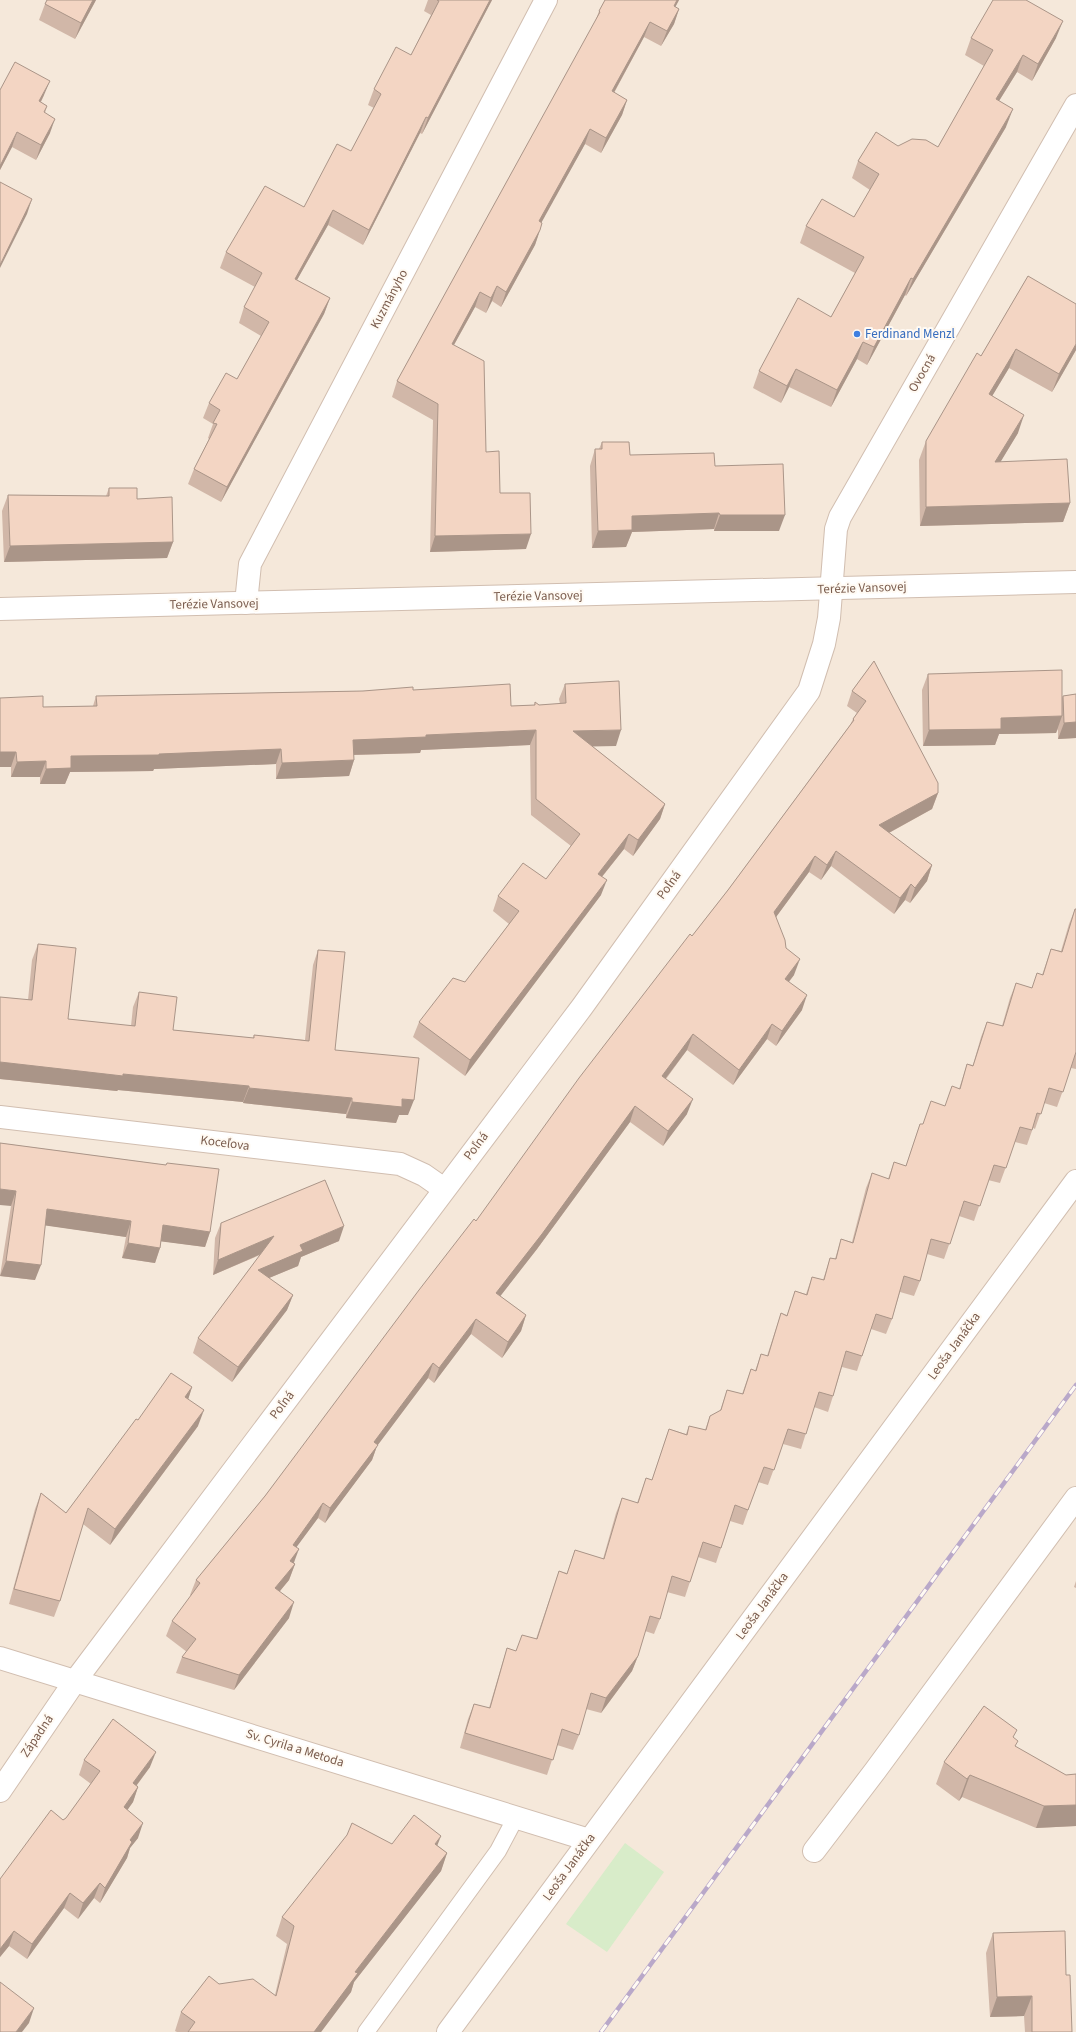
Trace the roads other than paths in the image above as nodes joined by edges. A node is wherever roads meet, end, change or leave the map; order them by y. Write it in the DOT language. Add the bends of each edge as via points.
graph roads {
  1 [pos="546,0"];
  2 [pos="1076,104"];
  3 [pos="1076,582"];
  4 [pos="832,589"];
  5 [pos="246,603"];
  6 [pos="0,609"];
  7 [pos="0,1117"];
  8 [pos="1076,1181"];
  9 [pos="444,1189"];
  10 [pos="1076,1498"];
  11 [pos="0,1658"];
  12 [pos="75,1681"];
  13 [pos="0,1791"];
  14 [pos="516,1816"];
  15 [pos="589,1840"];
  16 [pos="814,1850"];
  17 [pos="366,2032"];
  18 [pos="448,2032"];
  1 -- 5 [label="street, Kuzmányho" via="250,564"];
  2 -- 4 [label="street, Ovocná" via="840,517 836,529"];
  3 -- 4 [label="street, Terézie Vansovej"];
  4 -- 5 [label="street, Terézie Vansovej"];
  4 -- 9 [label="street, Poľná" via="830,618 809,691 582,1007"];
  5 -- 6 [label="street, Terézie Vansovej"];
  7 -- 9 [label="street, Koceľova" via="400,1164 424,1175"];
  8 -- 15 [label="street, Leoša Janáčka"];
  9 -- 12 [label="street, Poľná"];
  10 -- 16 [label="street"];
  11 -- 12 [label="street, Sv. Cyrila a Metoda"];
  12 -- 13 [label="street, Západná"];
  12 -- 14 [label="street, Sv. Cyrila a Metoda"];
  14 -- 15 [label="street, Sv. Cyrila a Metoda"];
  14 -- 17 [label="lane" via="498,1852"];
  15 -- 18 [label="street, Leoša Janáčka"];
}
